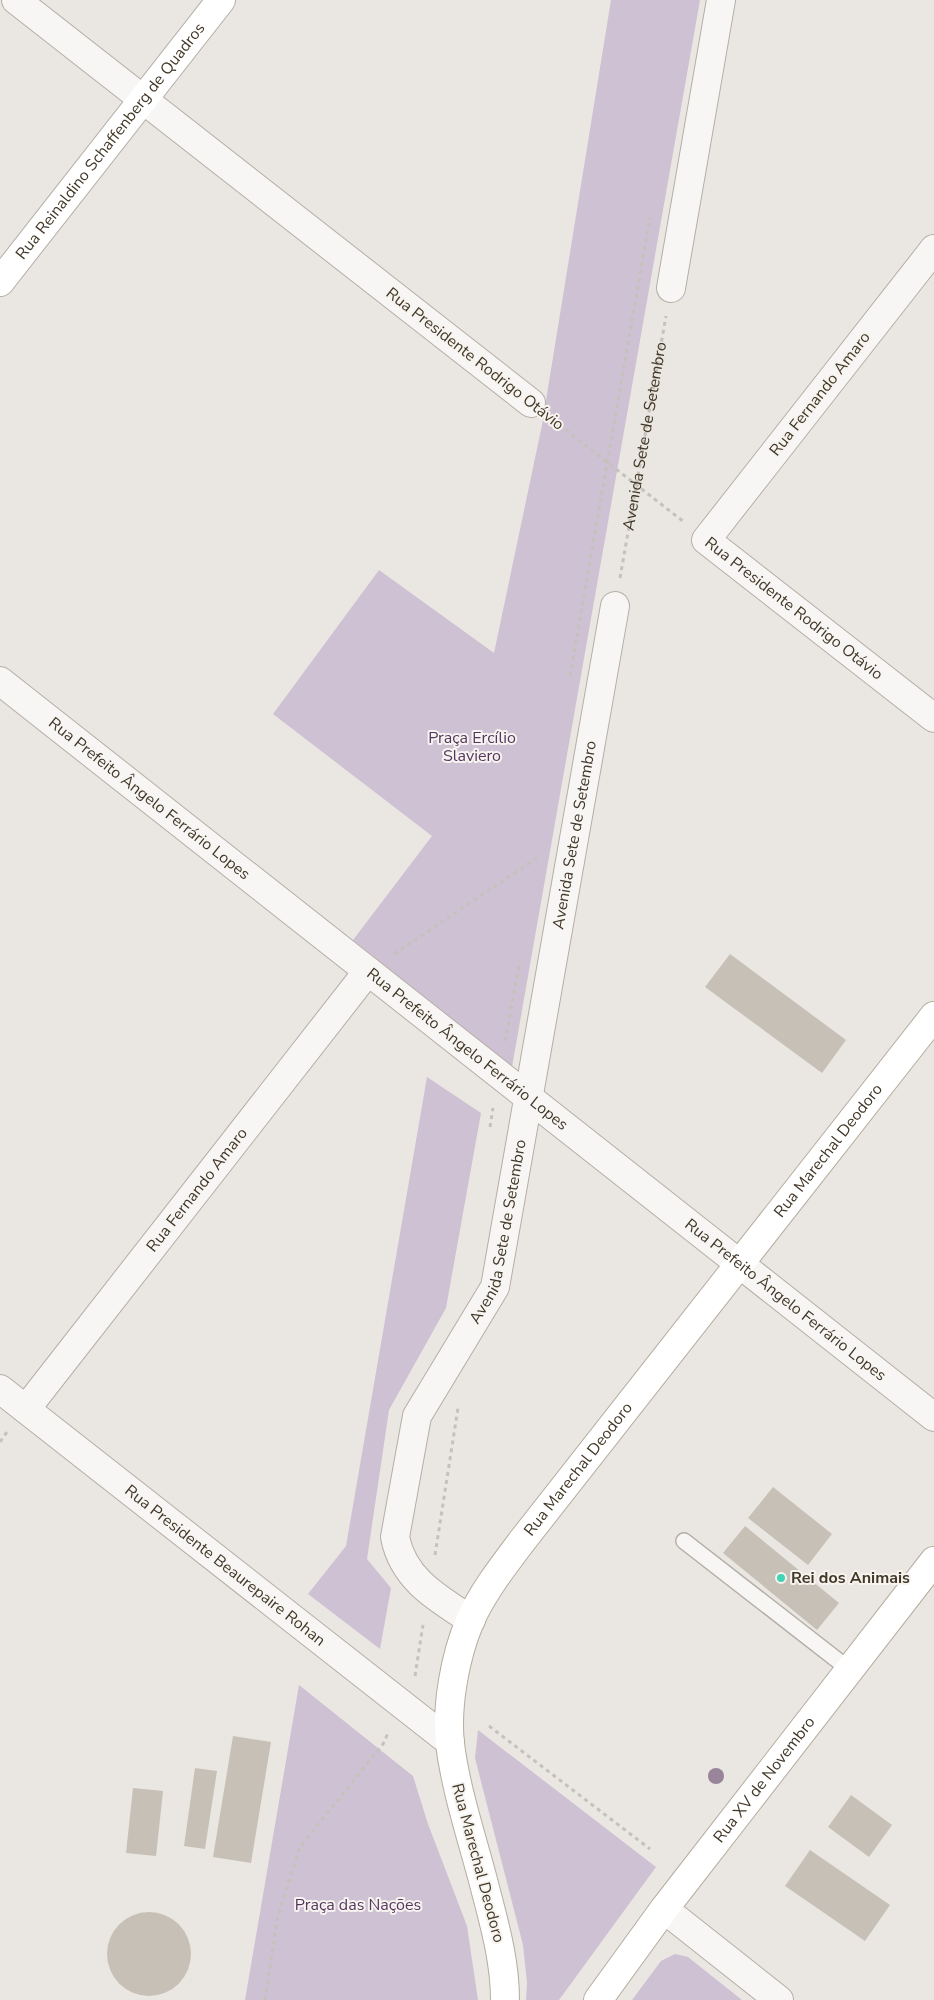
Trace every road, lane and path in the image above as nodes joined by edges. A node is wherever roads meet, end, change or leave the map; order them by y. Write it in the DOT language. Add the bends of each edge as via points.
graph roads {
  1 [pos="16,0"];
  2 [pos="222,0"];
  3 [pos="722,0"];
  4 [pos="144,100"];
  5 [pos="651,216"];
  6 [pos="934,249"];
  7 [pos="0,282"];
  8 [pos="671,288"];
  9 [pos="531,403"];
  10 [pos="607,462"];
  11 [pos="636,485"];
  12 [pos="706,540"];
  13 [pos="615,606"];
  14 [pos="0,680"];
  15 [pos="568,684"];
  16 [pos="934,718"];
  17 [pos="574,839"];
  18 [pos="540,848"];
  19 [pos="538,857"];
  20 [pos="536,867"];
  21 [pos="521,953"];
  22 [pos="368,971"];
  23 [pos="934,1016"];
  24 [pos="504,1048"];
  25 [pos="527,1097"];
  26 [pos="739,1264"];
  27 [pos="0,1389"];
  28 [pos="458,1407"];
  29 [pos="26,1409"];
  30 [pos="934,1417"];
  31 [pos="684,1541"];
  32 [pos="934,1561"];
  33 [pos="433,1563"];
  34 [pos="470,1620"];
  35 [pos="424,1623"];
  36 [pos="850,1670"];
  37 [pos="415,1678"];
  38 [pos="489,1726"];
  39 [pos="450,1742"];
  40 [pos="383,1744"];
  41 [pos="650,1848"];
  42 [pos="664,1909"];
  43 [pos="265,2000"];
  44 [pos="505,2000"];
  45 [pos="598,2000"];
  46 [pos="779,2000"];
  1 -- 4 [label="street, Rua Presidente Rodrigo Otávio"];
  2 -- 4 [label="main road, Rua Reinaldino Schaffenberg de Quadros"];
  3 -- 8 [label="street"];
  4 -- 7 [label="main road, Rua Reinaldino Schaffenberg de Quadros"];
  4 -- 9 [label="street, Rua Presidente Rodrigo Otávio"];
  5 -- 10 [label="path"];
  6 -- 12 [label="street, Rua Fernando Amaro"];
  8 -- 11 [label="path, Avenida Sete de Setembro"];
  9 -- 10 [label="path, Rua Presidente Rodrigo Otávio"];
  10 -- 11 [label="path, Rua Presidente Rodrigo Otávio"];
  10 -- 15 [label="path"];
  11 -- 12 [label="path, Rua Presidente Rodrigo Otávio"];
  11 -- 13 [label="path, Avenida Sete de Setembro"];
  12 -- 16 [label="street, Rua Presidente Rodrigo Otávio"];
  13 -- 17 [label="street, Avenida Sete de Setembro"];
  14 -- 22 [label="street, Rua Prefeito Ângelo Ferrário Lopes"];
  17 -- 19 [label="path"];
  17 -- 25 [label="street, Avenida Sete de Setembro"];
  18 -- 19 [label="path"];
  19 -- 20 [label="path"];
  19 -- 22 [label="path"];
  21 -- 24 [label="path"];
  22 -- 25 [label="street, Rua Prefeito Ângelo Ferrário Lopes"];
  22 -- 29 [label="street, Rua Fernando Amaro"];
  23 -- 26 [label="main road, Rua Marechal Deodoro"];
  25 -- 26 [label="street, Rua Prefeito Ângelo Ferrário Lopes"];
  25 -- 34 [label="street, Avenida Sete de Setembro" via="495,1287 417,1416 395,1537 398,1553 410,1572 423,1586"];
  26 -- 30 [label="street, Rua Prefeito Ângelo Ferrário Lopes"];
  26 -- 34 [label="main road, Rua Marechal Deodoro" via="522,1541"];
  27 -- 29 [label="street, Rua Presidente Beaurepaire Rohan"];
  28 -- 33 [label="path"];
  29 -- 39 [label="street, Rua Presidente Beaurepaire Rohan"];
  31 -- 36 [label="lane"];
  32 -- 36 [label="main road, Rua XV de Novembro"];
  34 -- 39 [label="main road, Rua Marechal Deodoro" via="456,1664 450,1703"];
  35 -- 37 [label="path"];
  36 -- 42 [label="main road, Rua XV de Novembro"];
  38 -- 41 [label="path"];
  39 -- 44 [label="main road, Rua Marechal Deodoro" via="456,1777 501,1948"];
  40 -- 43 [label="path" via="300,1847 278,1915"];
  42 -- 45 [label="main road, Rua XV de Novembro"];
  42 -- 46 [label="street"];
}
